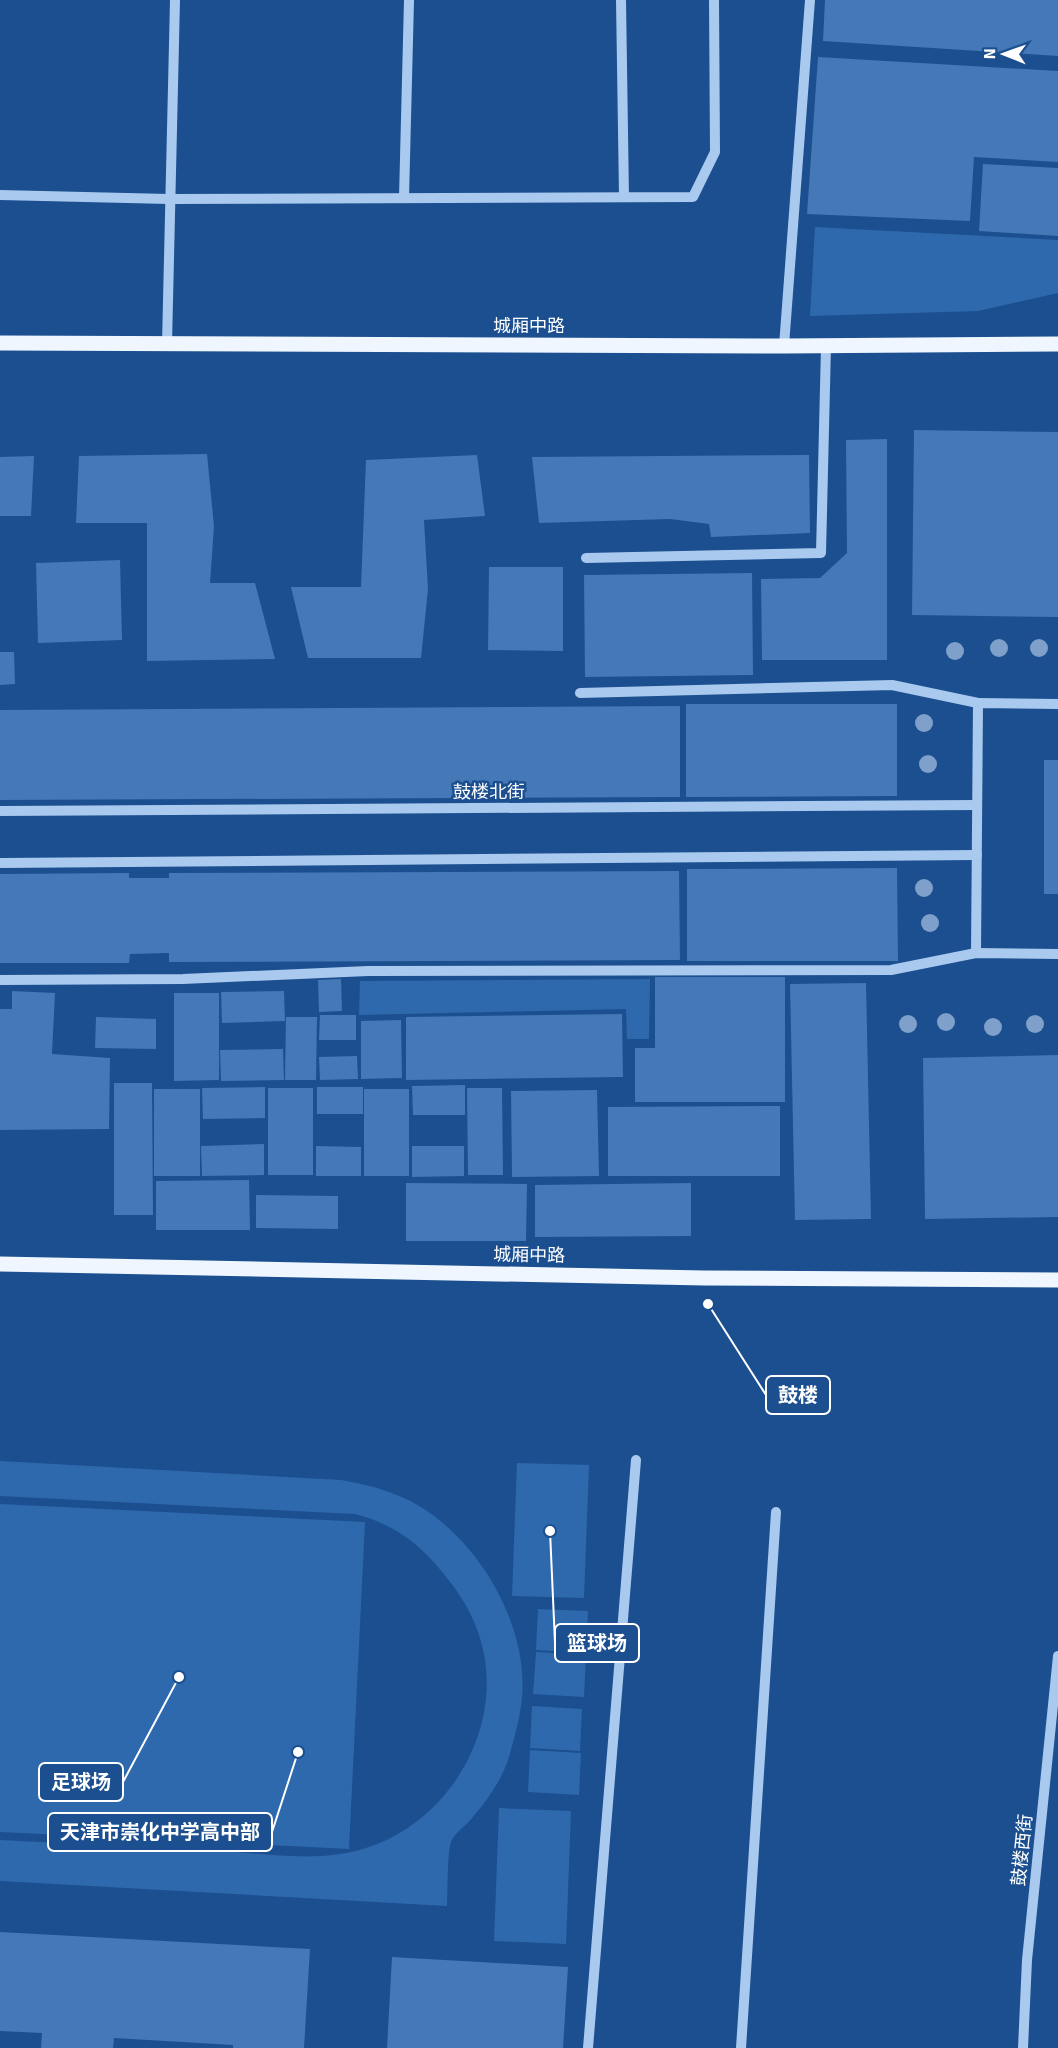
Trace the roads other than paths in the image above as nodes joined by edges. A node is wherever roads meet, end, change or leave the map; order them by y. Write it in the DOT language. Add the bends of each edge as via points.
graph roads {
  1 [pos="176,0"];
  2 [pos="409,0"];
  3 [pos="621,0"];
  4 [pos="714,0"];
  5 [pos="810,0"];
  6 [pos="0,195"];
  7 [pos="624,197"];
  8 [pos="404,198"];
  9 [pos="169,199"];
  10 [pos="0,343"];
  11 [pos="167,344"];
  12 [pos="1058,344"];
  13 [pos="784,346"];
  14 [pos="825,346"];
  15 [pos="586,558"];
  16 [pos="580,693"];
  17 [pos="978,703"];
  18 [pos="1058,704"];
  19 [pos="977,805"];
  20 [pos="0,811"];
  21 [pos="977,855"];
  22 [pos="0,863"];
  23 [pos="976,953"];
  24 [pos="1058,954"];
  25 [pos="0,980"];
  26 [pos="0,1264"];
  27 [pos="1058,1280"];
  28 [pos="636,1460"];
  29 [pos="776,1512"];
  30 [pos="1058,1656"];
  31 [pos="588,2048"];
  32 [pos="741,2048"];
  33 [pos="1023,2048"];
  1 -- 9 [label="street"];
  2 -- 8 [label="street"];
  3 -- 7 [label="street"];
  4 -- 7 [label="street" via="715,152 693,197"];
  5 -- 13 [label="street"];
  6 -- 9 [label="street"];
  7 -- 8 [label="street"];
  8 -- 9 [label="street"];
  9 -- 11 [label="street"];
  10 -- 11 [label="main road, 城厢中路"];
  11 -- 13 [label="main road, 城厢中路"];
  12 -- 14 [label="main road, 城厢中路"];
  13 -- 14 [label="main road, 城厢中路"];
  14 -- 15 [label="street" via="821,553"];
  16 -- 17 [label="street" via="892,685"];
  17 -- 18 [label="street"];
  17 -- 19 [label="street"];
  19 -- 20 [label="street, 鼓楼北街"];
  19 -- 21 [label="street"];
  21 -- 22 [label="street"];
  21 -- 23 [label="street"];
  23 -- 24 [label="street"];
  23 -- 25 [label="street" via="891,970 368,971 183,979"];
  26 -- 27 [label="main road, 城厢中路" via="704,1278"];
  28 -- 31 [label="street"];
  29 -- 32 [label="street"];
  30 -- 33 [label="street, 鼓楼西街" via="1027,1960"];
}
